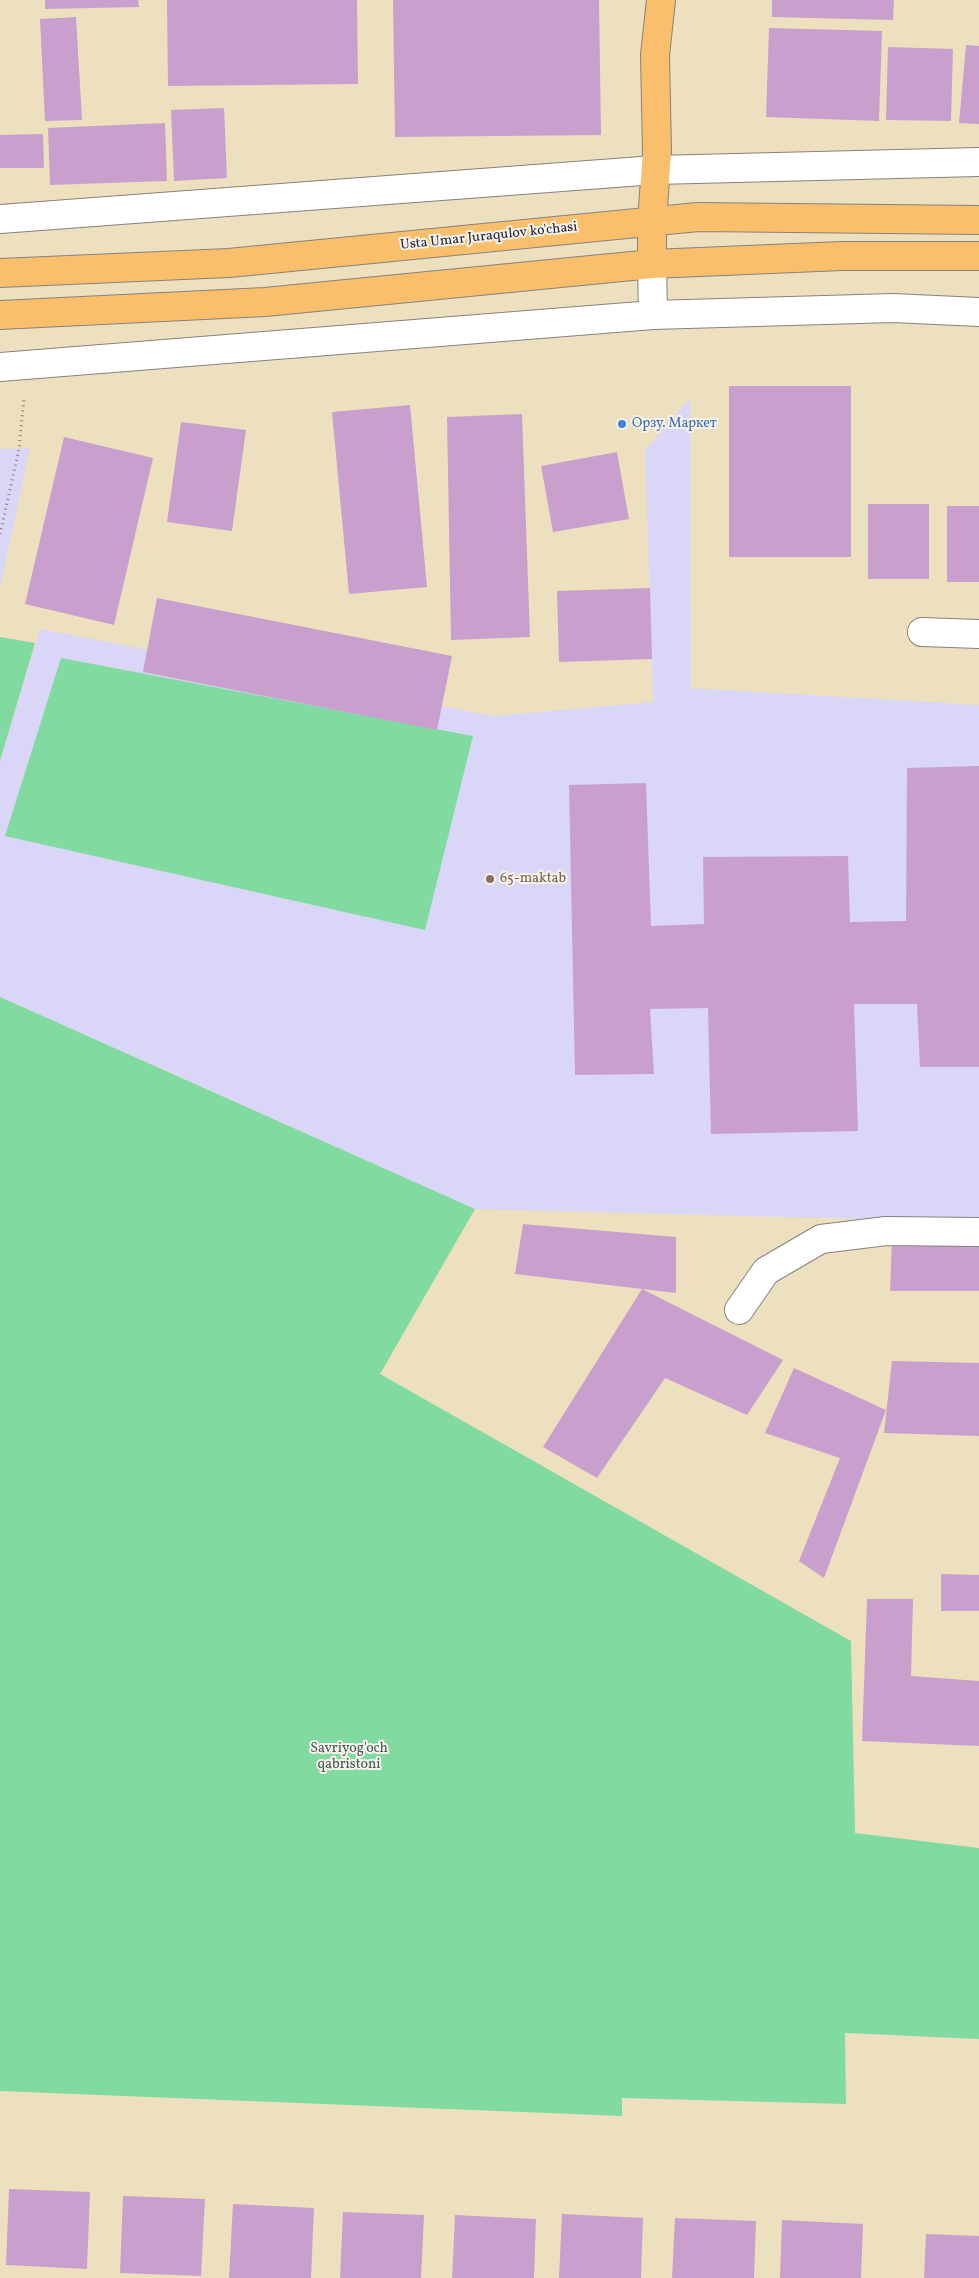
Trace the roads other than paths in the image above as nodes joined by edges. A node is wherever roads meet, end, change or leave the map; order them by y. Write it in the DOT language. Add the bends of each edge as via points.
graph roads {
  1 [pos="661,0"];
  2 [pos="979,162"];
  3 [pos="655,170"];
  4 [pos="0,220"];
  5 [pos="979,220"];
  6 [pos="652,222"];
  7 [pos="979,256"];
  8 [pos="652,264"];
  9 [pos="0,273"];
  10 [pos="979,312"];
  11 [pos="0,315"];
  12 [pos="653,315"];
  13 [pos="13,366"];
  14 [pos="922,632"];
  15 [pos="979,634"];
  16 [pos="979,1232"];
  17 [pos="738,1310"];
  1 -- 3 [label="main road" via="655,55"];
  2 -- 3 [label="lane"];
  3 -- 4 [label="lane"];
  3 -- 6 [label="main road"];
  5 -- 6 [label="main road, Usta Umar Juraqulov ko'chasi" via="698,217"];
  6 -- 8 [label="main road"];
  6 -- 9 [label="main road, Usta Umar Juraqulov ko'chasi" via="229,263"];
  7 -- 8 [label="main road" via="842,256"];
  8 -- 11 [label="main road" via="265,302"];
  8 -- 12 [label="lane"];
  10 -- 12 [label="lane" via="893,308"];
  12 -- 13 [label="lane"];
  14 -- 15 [label="lane"];
  16 -- 17 [label="lane" via="886,1231 821,1239 766,1271"];
}
